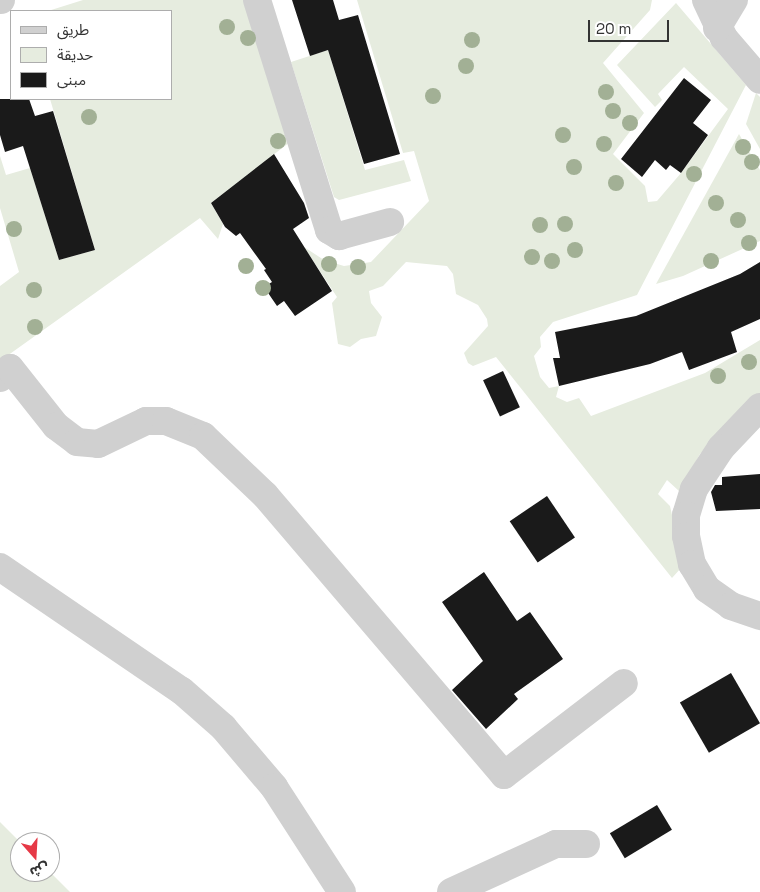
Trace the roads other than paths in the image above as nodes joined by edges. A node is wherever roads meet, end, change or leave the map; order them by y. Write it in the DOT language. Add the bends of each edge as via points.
graph roads {
  1 [pos="257,0"];
  2 [pos="706,0"];
  3 [pos="734,0"];
  4 [pos="717,28"];
  5 [pos="760,80"];
  6 [pos="390,222"];
  7 [pos="0,378"];
  8 [pos="760,407"];
  9 [pos="0,567"];
  10 [pos="760,616"];
  11 [pos="624,683"];
  12 [pos="586,844"];
  13 [pos="342,892"];
  14 [pos="452,892"];
  1 -- 6 [label="street" via="329,230 339,236"];
  2 -- 4 [label="street"];
  3 -- 4 [label="street"];
  4 -- 5 [label="street" via="730,48"];
  7 -- 11 [label="street" via="10,368 56,426 77,442 98,444 146,421 166,420 203,436 265,495 504,775"];
  8 -- 10 [label="street" via="704,472 688,503 686,529 692,564 707,589 731,606"];
  9 -- 13 [label="street" via="182,691 223,727 274,787"];
  12 -- 14 [label="street" via="556,844"];
}
